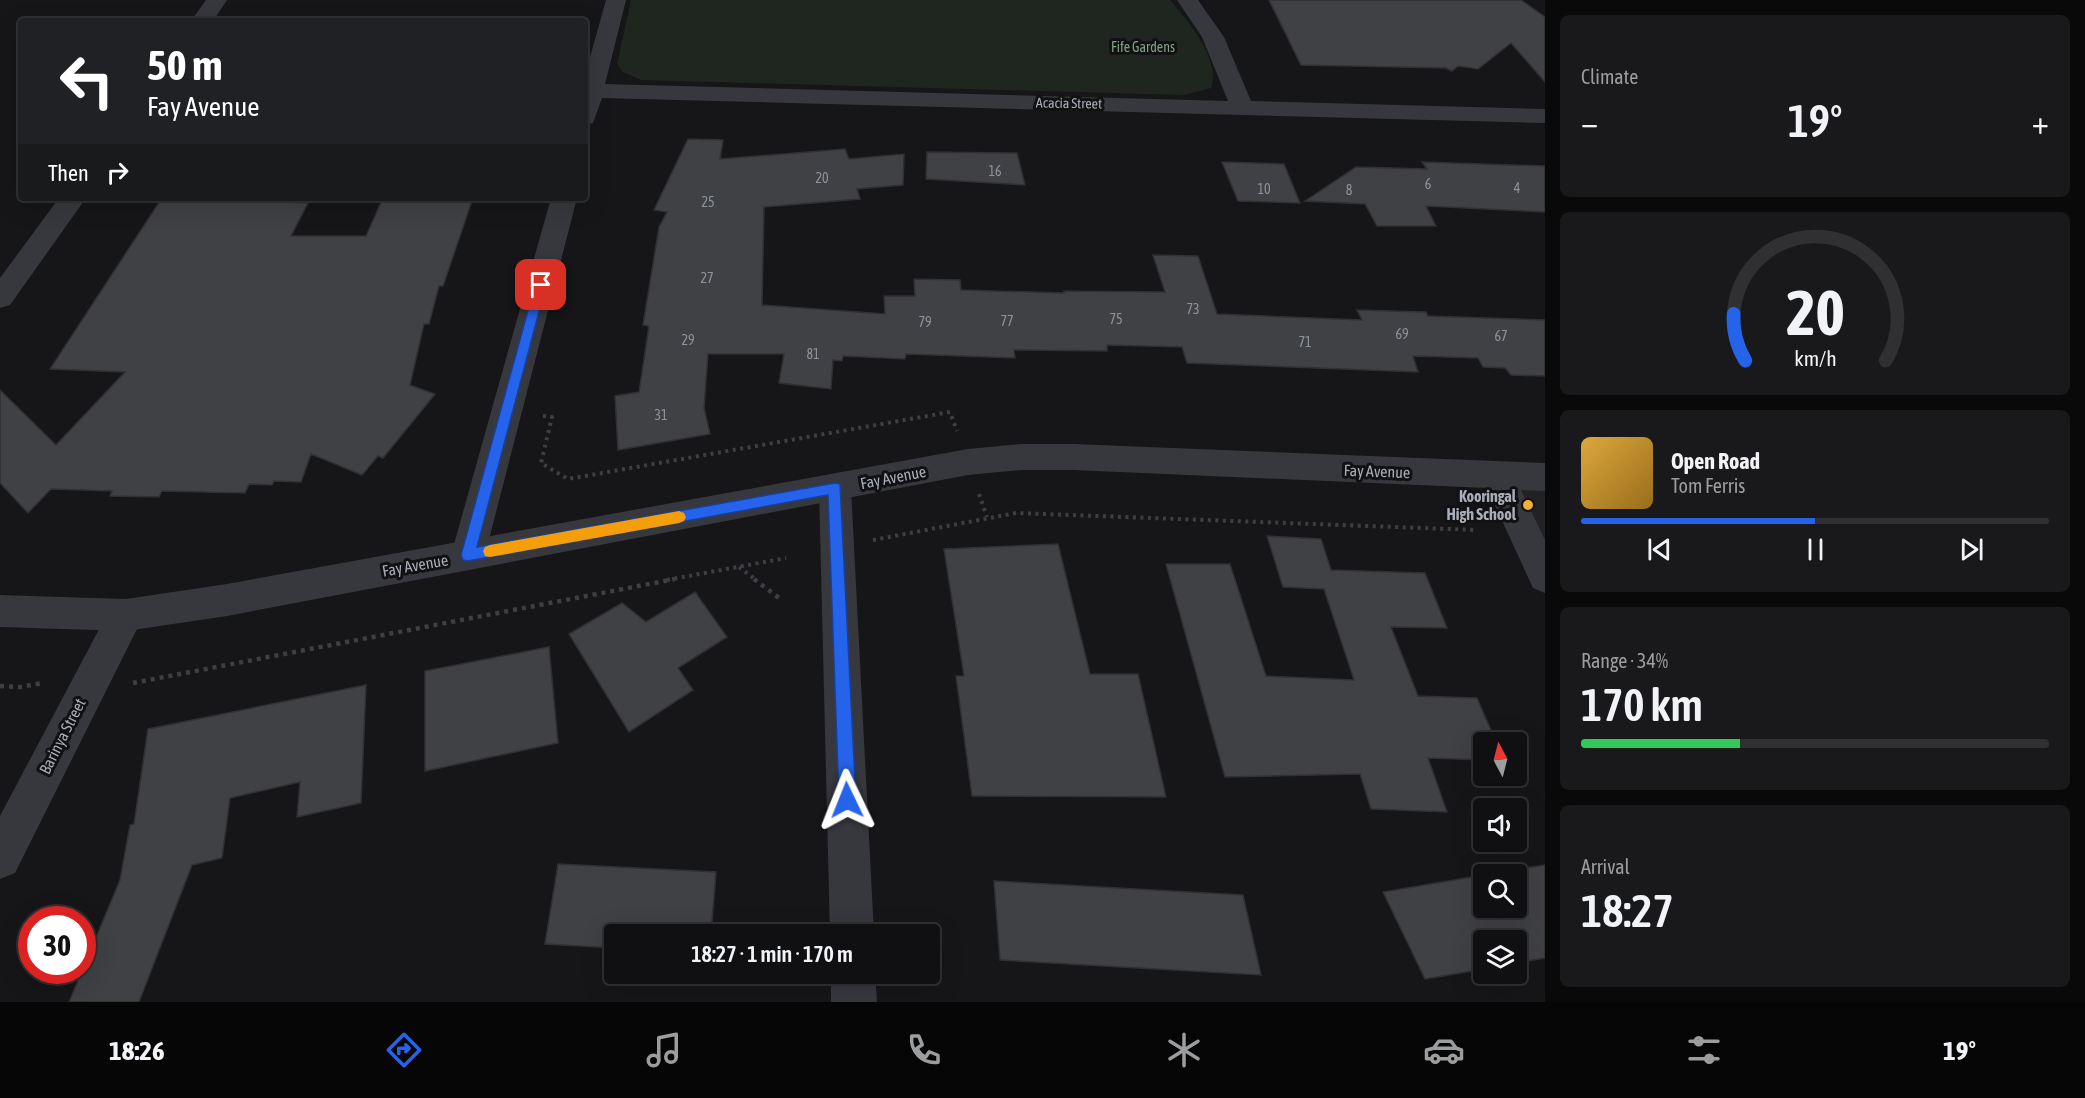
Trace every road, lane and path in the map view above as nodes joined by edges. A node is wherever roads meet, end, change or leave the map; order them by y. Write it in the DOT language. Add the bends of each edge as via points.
graph roads {
  1 [pos="218,0"];
  2 [pos="616,0"];
  3 [pos="1187,0"];
  4 [pos="204,18"];
  5 [pos="592,91"];
  6 [pos="588,106"];
  7 [pos="1242,107"];
  8 [pos="1545,116"];
  9 [pos="71,201"];
  10 [pos="563,201"];
  11 [pos="0,298"];
  12 [pos="506,415"];
  13 [pos="968,462"];
  14 [pos="1498,476"];
  15 [pos="1545,477"];
  16 [pos="835,488"];
  17 [pos="987,518"];
  18 [pos="1476,530"];
  19 [pos="866,541"];
  20 [pos="468,555"];
  21 [pos="786,558"];
  22 [pos="739,567"];
  23 [pos="1545,577"];
  24 [pos="779,598"];
  25 [pos="0,611"];
  26 [pos="126,615"];
  27 [pos="43,683"];
  28 [pos="128,684"];
  29 [pos="0,686"];
  30 [pos="0,858"];
  31 [pos="852,924"];
  32 [pos="854,984"];
  33 [pos="854,1002"];
  1 -- 4 [label="street"];
  2 -- 5 [label="street"];
  3 -- 7 [label="street" via="1214,36"];
  5 -- 6 [label="street"];
  5 -- 7 [label="street, Acacia Street"];
  7 -- 8 [label="street, Acacia Street"];
  9 -- 11 [label="street"];
  10 -- 12 [label="street"];
  12 -- 13 [label="path" via="552,417 541,463 568,479 950,412"];
  12 -- 20 [label="street"];
  13 -- 14 [label="street, Fay Avenue" via="1055,456"];
  13 -- 16 [label="street, Fay Avenue"];
  13 -- 17 [label="path"];
  14 -- 15 [label="street, Fay Avenue"];
  14 -- 23 [label="street"];
  16 -- 20 [label="street, Fay Avenue"];
  16 -- 31 [label="street"];
  17 -- 18 [label="path" via="1016,513 1067,514"];
  17 -- 19 [label="path"];
  20 -- 26 [label="street, Fay Avenue"];
  21 -- 22 [label="path"];
  22 -- 24 [label="path"];
  22 -- 28 [label="path"];
  25 -- 26 [label="street, Fay Avenue"];
  26 -- 30 [label="street, Barinya Street"];
  27 -- 29 [label="path"];
  32 -- 33 [label="street"];
}
